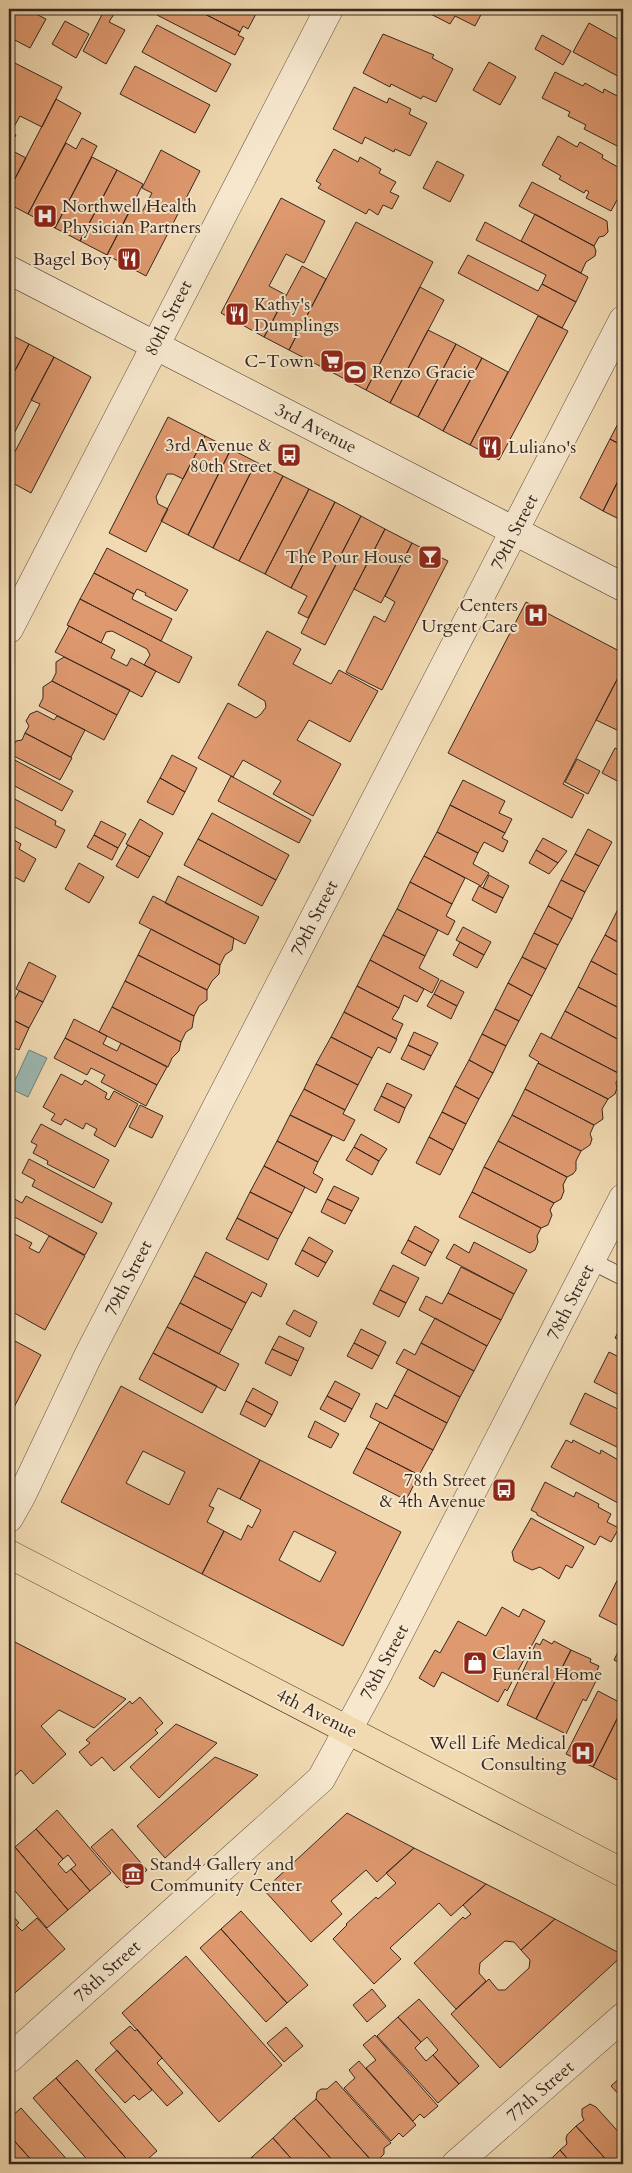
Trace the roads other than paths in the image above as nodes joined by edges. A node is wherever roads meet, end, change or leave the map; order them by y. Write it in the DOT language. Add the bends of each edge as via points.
graph roads {
  1 [pos="329,9"];
  2 [pos="9,270"];
  3 [pos="623,320"];
  4 [pos="154,345"];
  5 [pos="514,531"];
  6 [pos="623,587"];
  7 [pos="9,629"];
  8 [pos="623,1198"];
  9 [pos="591,1261"];
  10 [pos="623,1277"];
  11 [pos="9,1518"];
  12 [pos="9,1554"];
  13 [pos="348,1729"];
  14 [pos="623,1873"];
  15 [pos="623,2017"];
  16 [pos="9,2059"];
  17 [pos="456,2164"];
  1 -- 4 [label="street, 80th Street"];
  2 -- 4 [label="street, 3rd Avenue"];
  3 -- 5 [label="street, 79th Street"];
  4 -- 5 [label="street, 3rd Avenue"];
  4 -- 7 [label="street, 80th Street"];
  5 -- 6 [label="street, 3rd Avenue"];
  5 -- 11 [label="street, 79th Street" via="88,1356"];
  8 -- 9 [label="street, 78th Street"];
  9 -- 10 [label="lane"];
  9 -- 13 [label="street, 78th Street"];
  12 -- 13 [label="main road, 4th Avenue"];
  13 -- 14 [label="main road, 4th Avenue"];
  13 -- 16 [label="street, 78th Street" via="321,1779"];
  15 -- 17 [label="street, 77th Street"];
}
